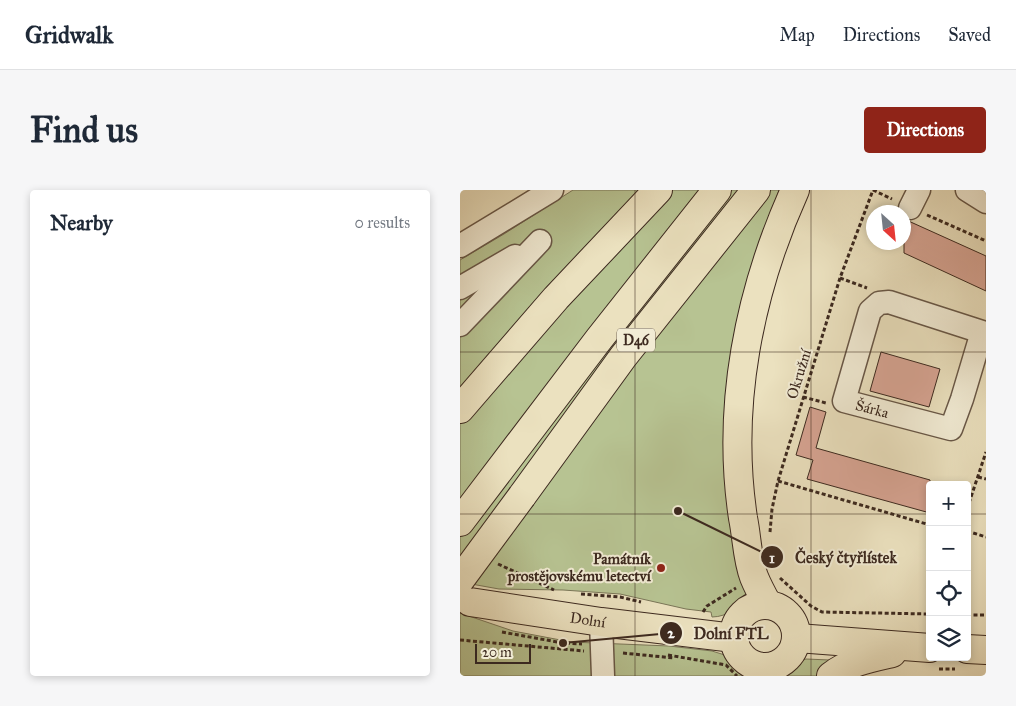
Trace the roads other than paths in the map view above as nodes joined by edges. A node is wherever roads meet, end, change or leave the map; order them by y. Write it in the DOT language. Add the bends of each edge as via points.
graph roads {
  1 [pos="552,190"];
  2 [pos="658,190"];
  3 [pos="717,190"];
  4 [pos="756,190"];
  5 [pos="795,190"];
  6 [pos="967,190"];
  7 [pos="986,202"];
  8 [pos="460,246"];
  9 [pos="460,288"];
  10 [pos="460,325"];
  11 [pos="984,332"];
  12 [pos="460,409"];
  13 [pos="460,522"];
  14 [pos="465,591"];
  15 [pos="768,605"];
  16 [pos="600,622"];
  17 [pos="734,638"];
  18 [pos="797,638"];
  19 [pos="924,648"];
  20 [pos="971,649"];
  21 [pos="986,650"];
  22 [pos="768,671"];
  23 [pos="603,676"];
  24 [pos="831,676"];
  1 -- 8 [label="street"];
  2 -- 12 [label="main road" via="556,298"];
  3 -- 13 [label="main road, D46" via="599,338"];
  4 -- 14 [label="main road, D46, bridge" via="623,357 522,496"];
  5 -- 15 [label="main road" via="755,302 743,360 739,414 737,453 741,500 754,578"];
  6 -- 7 [label="street"];
  9 -- 10 [label="street" via="540,241"];
  11 -- 11 [label="street, Šárka" via="951,429 844,401 870,312 879,303 889,302"];
  14 -- 16 [label="main road, Dolní"];
  15 -- 17 [label="main road" via="746,611 737,624"];
  15 -- 18 [label="main road" via="776,606 789,615"];
  16 -- 17 [label="main road, Dolní"];
  16 -- 23 [label="street"];
  17 -- 22 [label="main road" via="745,659"];
  18 -- 19 [label="main road"];
  18 -- 22 [label="main road" via="788,658"];
  19 -- 24 [label="main road" via="857,661"];
  20 -- 21 [label="main road"];
}
